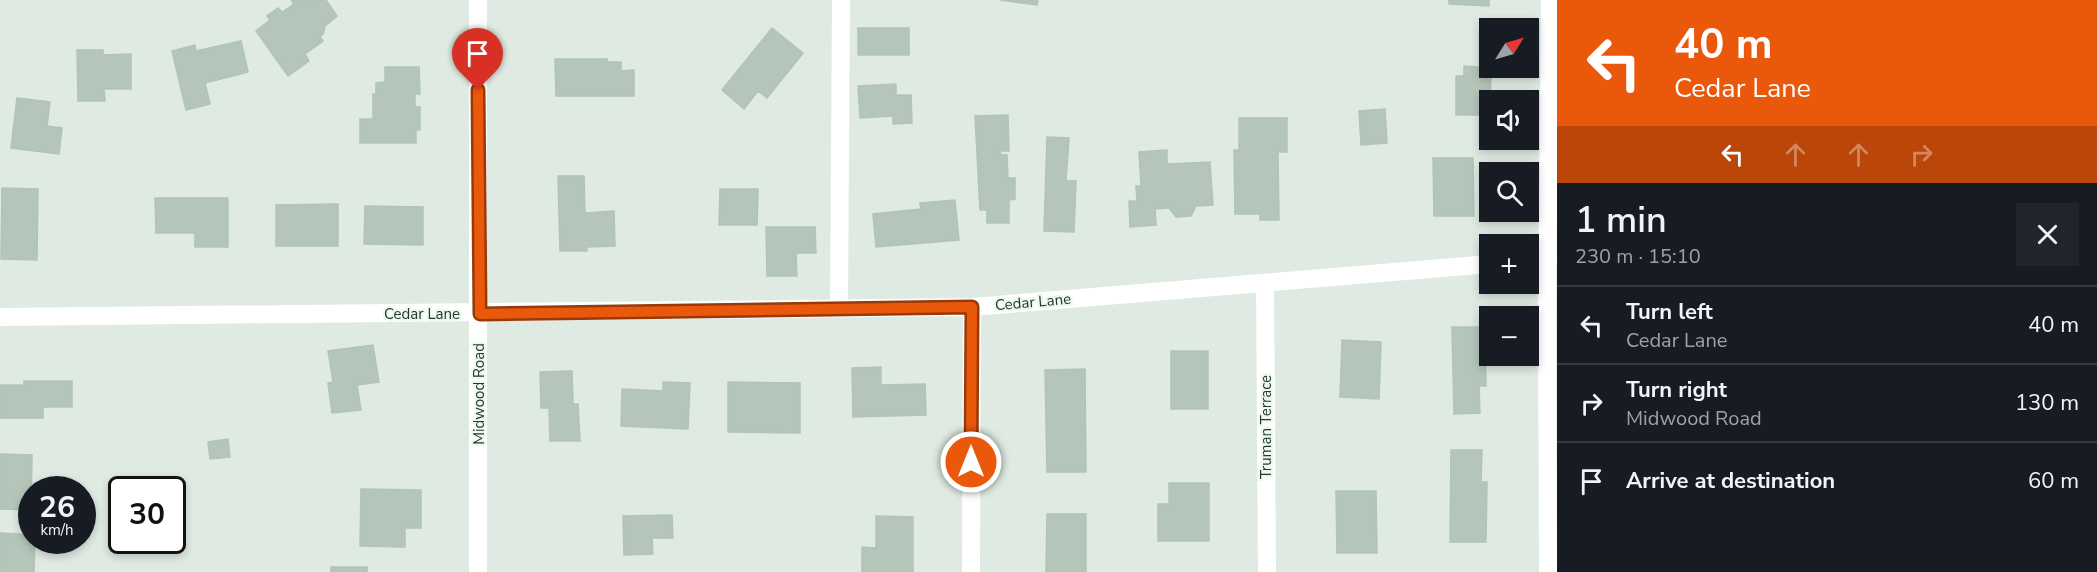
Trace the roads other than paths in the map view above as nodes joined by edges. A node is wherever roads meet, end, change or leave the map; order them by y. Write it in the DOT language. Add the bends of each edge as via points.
graph roads {
  1 [pos="478,0"];
  2 [pos="841,0"];
  3 [pos="1550,0"];
  4 [pos="1549,259"];
  5 [pos="1539,260"];
  6 [pos="1479,265"];
  7 [pos="1265,283"];
  8 [pos="972,307"];
  9 [pos="839,308"];
  10 [pos="480,314"];
  11 [pos="0,317"];
  12 [pos="1553,368"];
  13 [pos="478,572"];
  14 [pos="971,572"];
  15 [pos="1267,572"];
  16 [pos="1548,572"];
  1 -- 10 [label="street, Midwood Road"];
  2 -- 9 [label="street"];
  3 -- 4 [label="street"];
  4 -- 5 [label="street"];
  4 -- 12 [label="street"];
  6 -- 7 [label="street, Cedar Lane"];
  7 -- 8 [label="street, Cedar Lane"];
  7 -- 15 [label="street, Truman Terrace"];
  8 -- 9 [label="street, Cedar Lane"];
  8 -- 14 [label="street"];
  9 -- 10 [label="street, Cedar Lane"];
  10 -- 11 [label="street, Cedar Lane"];
  10 -- 13 [label="street, Midwood Road"];
  12 -- 16 [label="street"];
}
